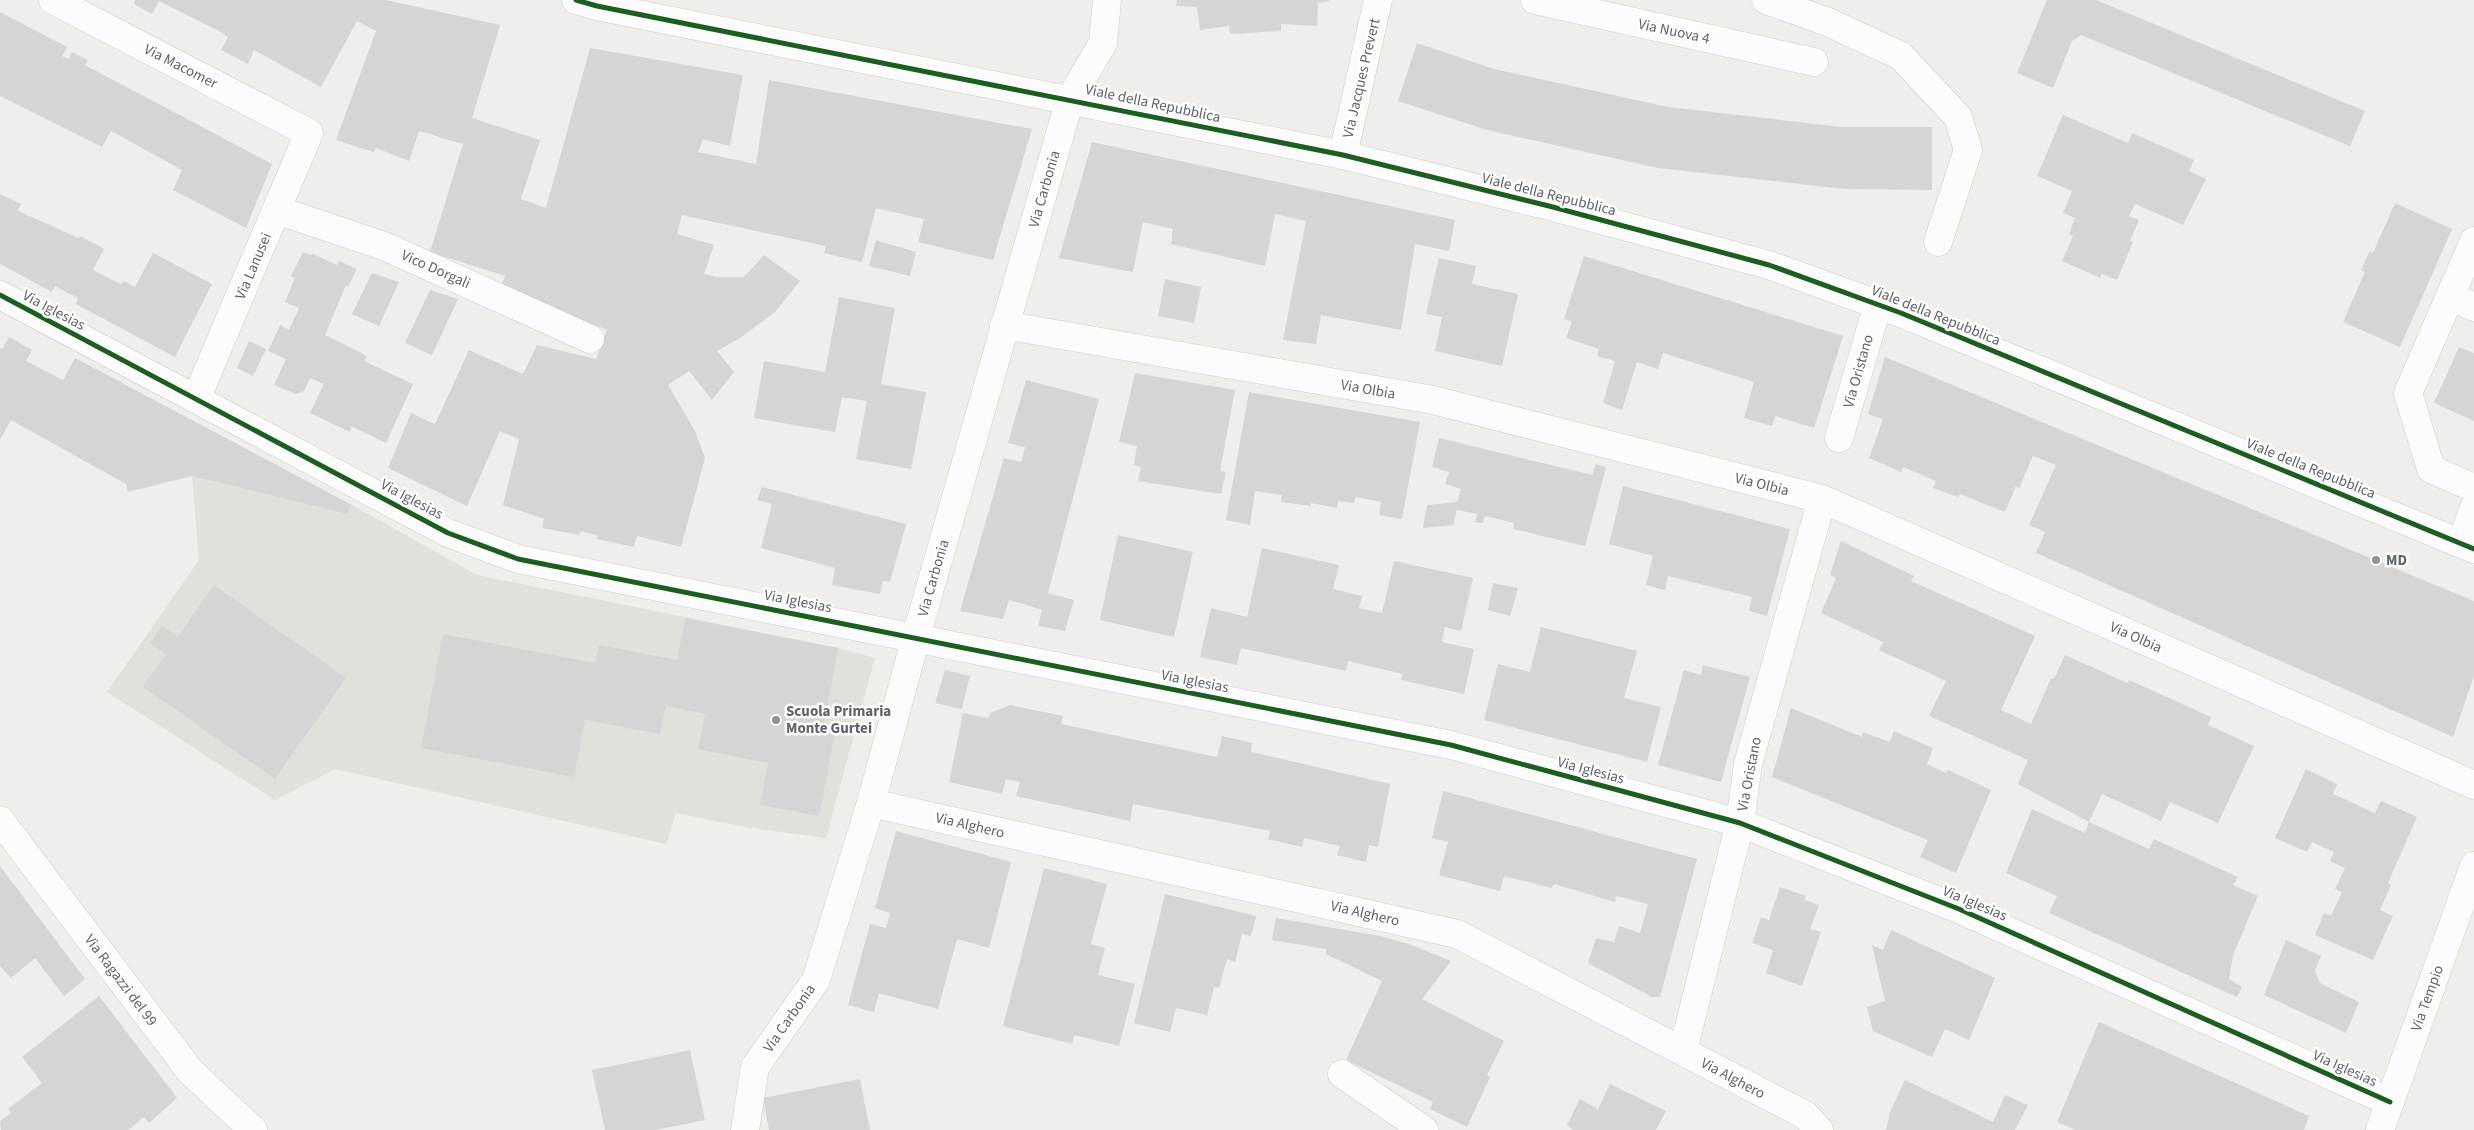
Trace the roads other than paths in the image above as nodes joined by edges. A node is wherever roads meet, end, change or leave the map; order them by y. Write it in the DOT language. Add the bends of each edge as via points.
graph roads {
  1 [pos="52,0"];
  2 [pos="576,0"];
  3 [pos="1107,0"];
  4 [pos="1378,0"];
  5 [pos="1535,0"];
  6 [pos="1766,0"];
  7 [pos="1814,62"];
  8 [pos="1070,99"];
  9 [pos="309,133"];
  10 [pos="1344,155"];
  11 [pos="276,210"];
  12 [pos="2474,241"];
  13 [pos="1938,242"];
  14 [pos="0,295"];
  15 [pos="2462,301"];
  16 [pos="1878,304"];
  17 [pos="1004,326"];
  18 [pos="590,340"];
  19 [pos="196,399"];
  20 [pos="1839,438"];
  21 [pos="2474,488"];
  22 [pos="1822,499"];
  23 [pos="2474,508"];
  24 [pos="2467,546"];
  25 [pos="916,638"];
  26 [pos="2474,785"];
  27 [pos="871,803"];
  28 [pos="0,820"];
  29 [pos="1740,823"];
  30 [pos="2474,866"];
  31 [pos="1684,1051"];
  32 [pos="1342,1074"];
  33 [pos="2390,1102"];
  34 [pos="253,1130"];
  35 [pos="744,1130"];
  36 [pos="1424,1130"];
  37 [pos="1819,1130"];
  38 [pos="2380,1130"];
  1 -- 9 [label="street, Via Macomer"];
  2 -- 8 [label="street, Viale della Repubblica"];
  3 -- 8 [label="street, Via Carbonia" via="1103,44"];
  4 -- 10 [label="street, Via Jacques Prevert"];
  5 -- 7 [label="street, Via Nuova 4"];
  6 -- 13 [label="street" via="1828,22 1901,56 1958,116 1968,150"];
  8 -- 10 [label="street, Viale della Repubblica"];
  8 -- 17 [label="street, Via Carbonia"];
  9 -- 11 [label="street, Via Lanusei"];
  10 -- 16 [label="street, Viale della Repubblica" via="1769,266"];
  11 -- 18 [label="street, Vico Dorgali" via="384,246"];
  11 -- 19 [label="street, Via Lanusei"];
  12 -- 15 [label="street"];
  14 -- 19 [label="street, Via Iglesias"];
  15 -- 21 [label="street" via="2408,393 2431,469"];
  16 -- 20 [label="street, Via Oristano"];
  16 -- 24 [label="street, Viale della Repubblica"];
  17 -- 22 [label="street, Via Olbia" via="1433,400"];
  17 -- 25 [label="street, Via Carbonia"];
  19 -- 25 [label="street, Via Iglesias" via="448,533 518,558"];
  22 -- 26 [label="street, Via Olbia"];
  22 -- 29 [label="street, Via Oristano" via="1748,764"];
  23 -- 24 [label="street"];
  25 -- 27 [label="street, Via Carbonia"];
  25 -- 29 [label="street, Via Iglesias" via="1451,745"];
  27 -- 31 [label="street, Via Alghero" via="1457,934"];
  27 -- 35 [label="street, Via Carbonia" via="816,980 755,1067"];
  28 -- 34 [label="street, Via Ragazzi del 99" via="190,1071"];
  29 -- 31 [label="street, Via Oristano"];
  29 -- 33 [label="street, Via Iglesias" via="1959,909"];
  30 -- 33 [label="street, Via Tempio"];
  31 -- 37 [label="street, Via Alghero" via="1805,1116"];
  32 -- 36 [label="street"];
  33 -- 38 [label="street, Via Tempio"];
}
